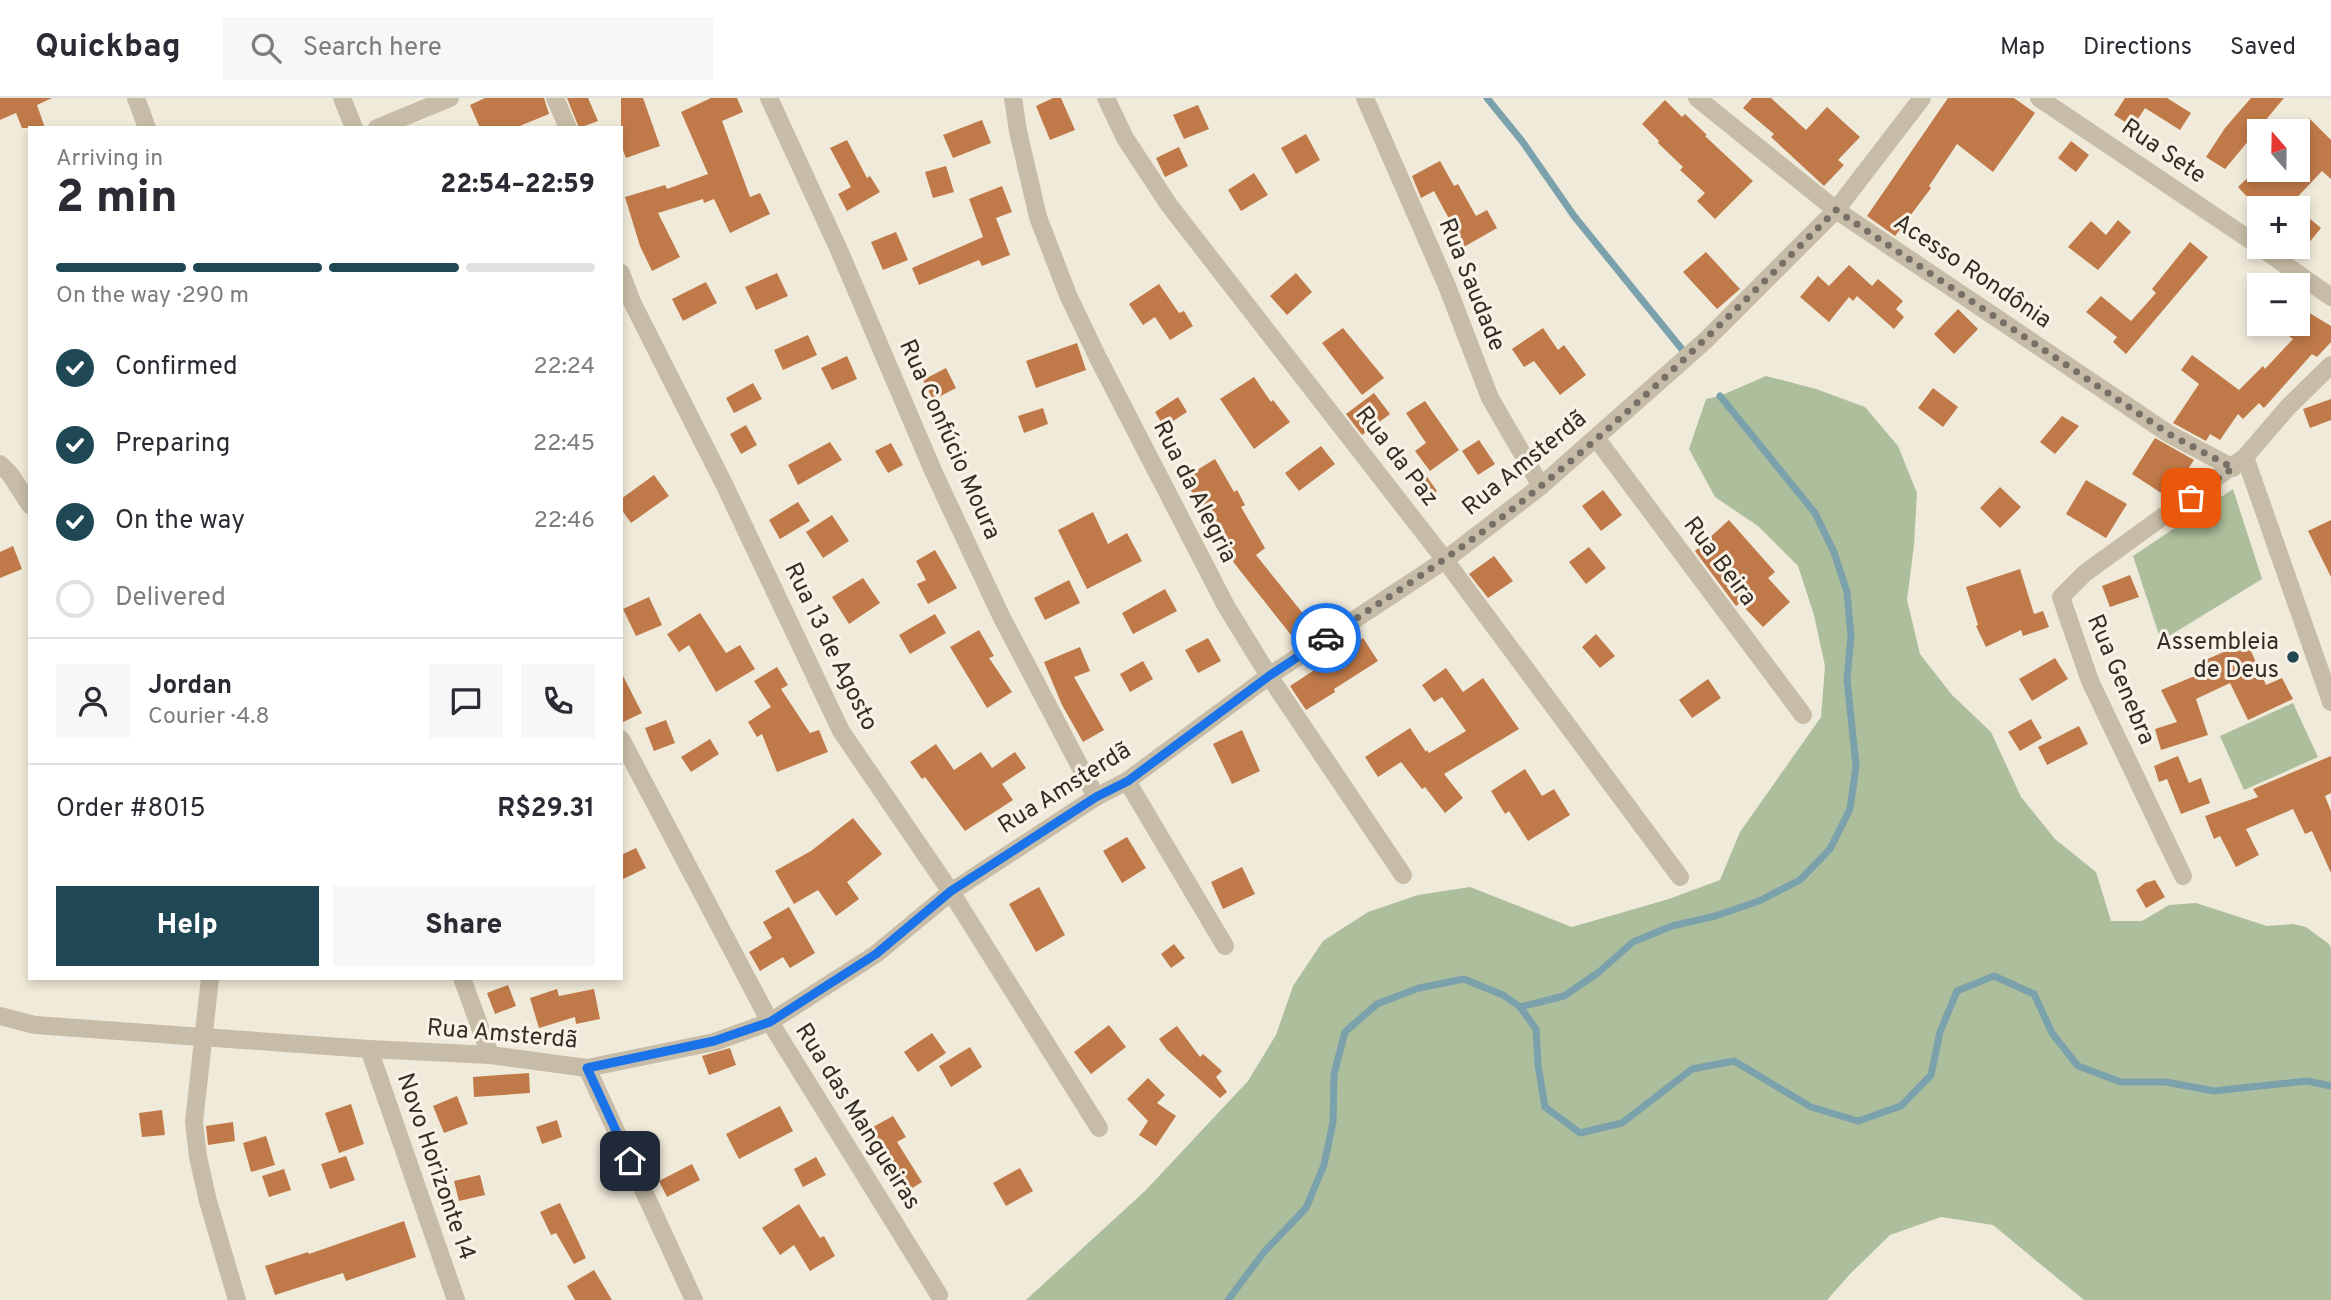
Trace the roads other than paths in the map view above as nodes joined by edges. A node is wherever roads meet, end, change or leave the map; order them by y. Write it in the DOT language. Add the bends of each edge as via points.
graph roads {
  1 [pos="136,98"];
  2 [pos="342,98"];
  3 [pos="450,98"];
  4 [pos="555,98"];
  5 [pos="769,98"];
  6 [pos="1013,98"];
  7 [pos="1106,98"];
  8 [pos="1365,98"];
  9 [pos="1697,98"];
  10 [pos="1922,98"];
  11 [pos="2039,98"];
  12 [pos="146,126"];
  13 [pos="353,126"];
  14 [pos="382,126"];
  15 [pos="567,126"];
  16 [pos="1836,210"];
  17 [pos="2247,238"];
  18 [pos="2277,259"];
  19 [pos="623,278"];
  20 [pos="2331,297"];
  21 [pos="2331,365"];
  22 [pos="1596,439"];
  23 [pos="2239,463"];
  24 [pos="0,464"];
  25 [pos="1542,486"];
  26 [pos="28,502"];
  27 [pos="1445,559"];
  28 [pos="1269,676"];
  29 [pos="2331,702"];
  30 [pos="1803,715"];
  31 [pos="623,743"];
  32 [pos="1128,781"];
  33 [pos="1096,797"];
  34 [pos="1403,875"];
  35 [pos="2183,876"];
  36 [pos="1680,877"];
  37 [pos="951,891"];
  38 [pos="1225,946"];
  39 [pos="210,980"];
  40 [pos="463,980"];
  41 [pos="1,1013"];
  42 [pos="770,1022"];
  43 [pos="204,1037"];
  44 [pos="369,1049"];
  45 [pos="490,1055"];
  46 [pos="587,1068"];
  47 [pos="1099,1128"];
  48 [pos="939,1295"];
  49 [pos="237,1300"];
  50 [pos="456,1300"];
  51 [pos="694,1300"];
  1 -- 12 [label="street"];
  2 -- 13 [label="street"];
  3 -- 14 [label="street"];
  4 -- 15 [label="street"];
  5 -- 33 [label="street, Rua Confúcio Moura" via="939,485 1002,618"];
  6 -- 28 [label="street, Rua da Alegria" via="1038,217 1068,296 1226,606"];
  7 -- 27 [label="street, Rua da Paz" via="1125,138 1170,205"];
  8 -- 25 [label="street, Rua Saudade" via="1490,398"];
  9 -- 16 [label="street, Acesso Rondônia"];
  10 -- 16 [label="street, Rua Amsterdã"];
  11 -- 17 [label="street, Rua Sete"];
  16 -- 22 [label="street, Rua Amsterdã" via="1706,340"];
  16 -- 23 [label="street, Acesso Rondônia" via="2169,434"];
  18 -- 20 [label="street, Rua Sete"];
  19 -- 37 [label="street, Rua 13 de Agosto" via="841,731"];
  21 -- 23 [label="street, Rua Genebra"];
  22 -- 25 [label="street, Rua Amsterdã"];
  22 -- 30 [label="street, Rua Beira"];
  23 -- 29 [label="street"];
  23 -- 35 [label="street, Rua Genebra" via="2085,573 2061,597 2090,681"];
  24 -- 26 [label="street"];
  25 -- 27 [label="street, Rua Amsterdã"];
  27 -- 28 [label="street, Rua Amsterdã"];
  27 -- 36 [label="street, Rua da Paz"];
  28 -- 32 [label="street, Rua Amsterdã"];
  28 -- 34 [label="street, Rua da Alegria"];
  31 -- 42 [label="street, Rua das Mangueiras"];
  32 -- 33 [label="street, Rua Amsterdã"];
  32 -- 38 [label="street"];
  33 -- 37 [label="street, Rua Amsterdã"];
  37 -- 42 [label="street, Rua Amsterdã" via="876,954"];
  37 -- 47 [label="street, Rua 13 de Agosto"];
  39 -- 43 [label="street"];
  40 -- 45 [label="street"];
  41 -- 43 [label="street, Rua Amsterdã" via="35,1025"];
  42 -- 46 [label="street, Rua Amsterdã" via="714,1041"];
  42 -- 48 [label="street, Rua das Mangueiras"];
  43 -- 44 [label="street, Rua Amsterdã"];
  43 -- 49 [label="street" via="194,1122 198,1157"];
  44 -- 45 [label="street, Rua Amsterdã"];
  44 -- 50 [label="street, Novo Horizonte 14"];
  45 -- 46 [label="street, Rua Amsterdã"];
  46 -- 51 [label="street"];
}
